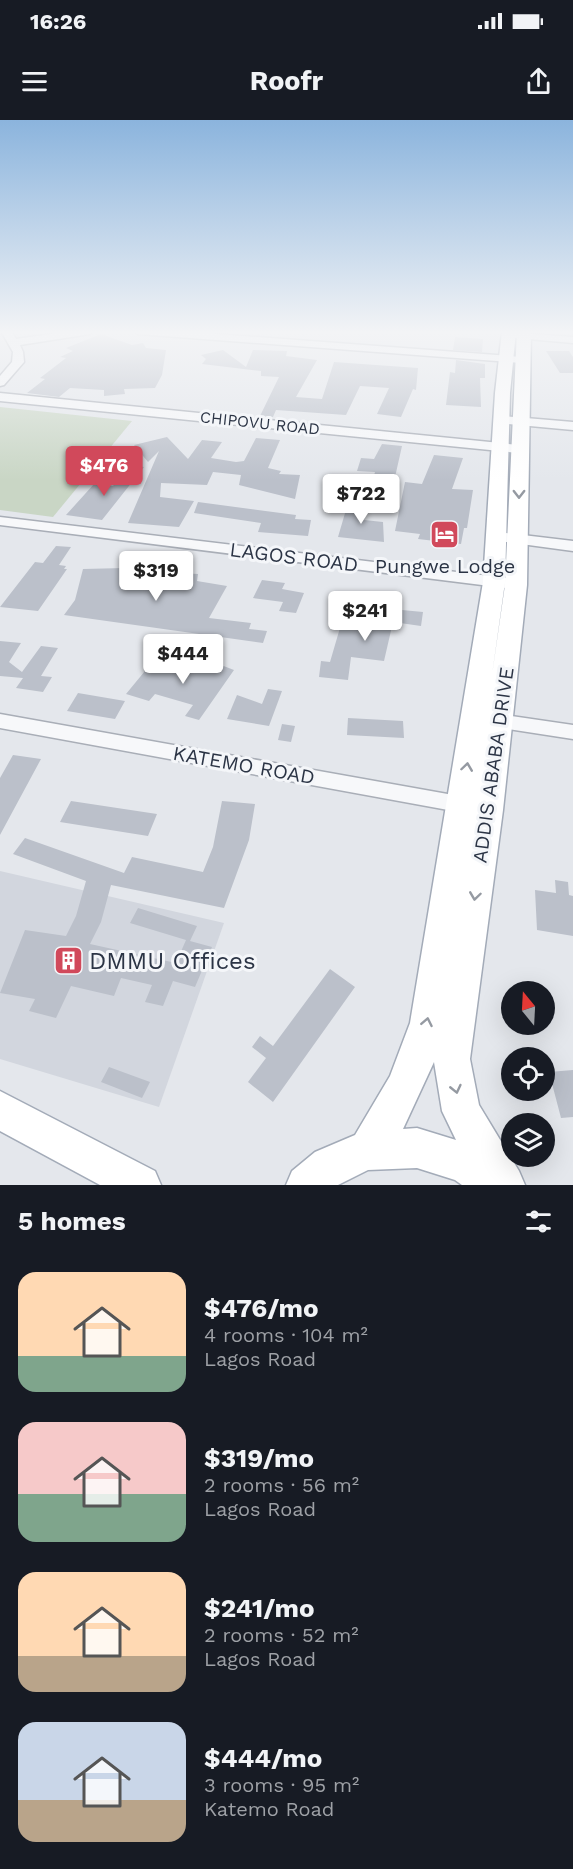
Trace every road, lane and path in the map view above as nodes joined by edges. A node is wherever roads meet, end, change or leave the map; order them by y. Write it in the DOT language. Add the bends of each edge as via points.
graph roads {
  1 [pos="514,381"];
  2 [pos="0,397"];
  3 [pos="512,420"];
  4 [pos="573,426"];
  5 [pos="509,448"];
  6 [pos="0,521"];
  7 [pos="508,539"];
  8 [pos="573,546"];
  9 [pos="505,583"];
  10 [pos="486,719"];
  11 [pos="0,721"];
  12 [pos="573,732"];
  13 [pos="475,807"];
  14 [pos="1,1114"];
  15 [pos="368,1150"];
  16 [pos="141,1185"];
  17 [pos="306,1185"];
  18 [pos="496,1185"];
  19 [pos="505,1185"];
  1 -- 3 [label="main road, ADDIS ABABA DRIVE"];
  2 -- 5 [label="street, CHIPOVU ROAD"];
  3 -- 4 [label="street"];
  3 -- 5 [label="main road, ADDIS ABABA DRIVE"];
  5 -- 7 [label="main road, ADDIS ABABA DRIVE"];
  6 -- 9 [label="street, LAGOS ROAD"];
  7 -- 8 [label="street"];
  7 -- 9 [label="main road, ADDIS ABABA DRIVE"];
  9 -- 10 [label="main road, ADDIS ABABA DRIVE"];
  10 -- 12 [label="street"];
  10 -- 13 [label="main road, ADDIS ABABA DRIVE"];
  11 -- 13 [label="street, KATEMO ROAD"];
  15 -- 13 [label="main road, ADDIS ABABA DRIVE, one-way" via="402,1096 422,1047"];
  13 -- 19 [label="main road, ADDIS ABABA DRIVE, one-way" via="452,1059 461,1111"];
  14 -- 16 [label="main road"];
  15 -- 17 [label="main road" via="329,1166"];
  15 -- 18 [label="main road" via="417,1148 466,1163"];
}
